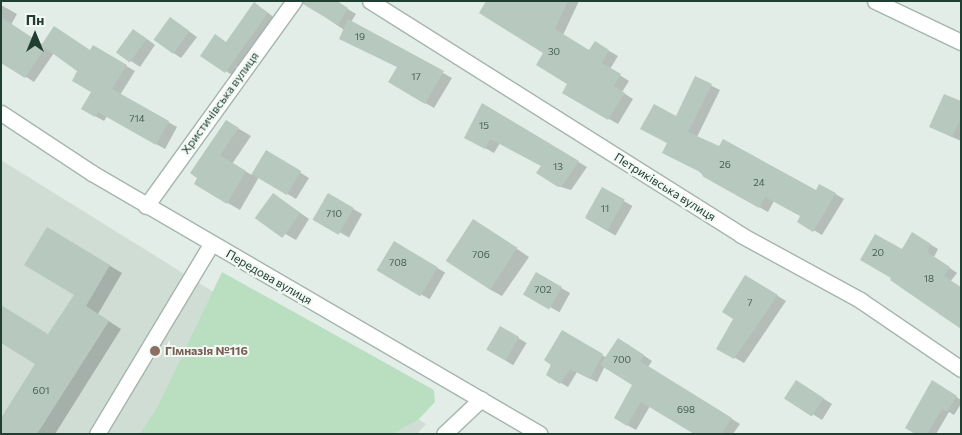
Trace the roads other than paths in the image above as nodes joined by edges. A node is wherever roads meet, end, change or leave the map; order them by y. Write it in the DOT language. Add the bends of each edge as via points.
graph roads {
  1 [pos="294,1"];
  2 [pos="370,1"];
  3 [pos="875,1"];
  4 [pos="961,42"];
  5 [pos="1,113"];
  6 [pos="146,206"];
  7 [pos="211,244"];
  8 [pos="961,368"];
  9 [pos="481,399"];
  10 [pos="97,434"];
  11 [pos="444,434"];
  12 [pos="540,434"];
  1 -- 6 [label="street, Христичівська вулиця"];
  2 -- 8 [label="street, Петриківська вулиця" via="741,235 860,300"];
  3 -- 4 [label="street"];
  5 -- 6 [label="street, Передова вулиця"];
  6 -- 7 [label="street, Передова вулиця"];
  7 -- 9 [label="street, Передова вулиця"];
  7 -- 10 [label="street"];
  9 -- 11 [label="street"];
  9 -- 12 [label="street, Передова вулиця"];
}
